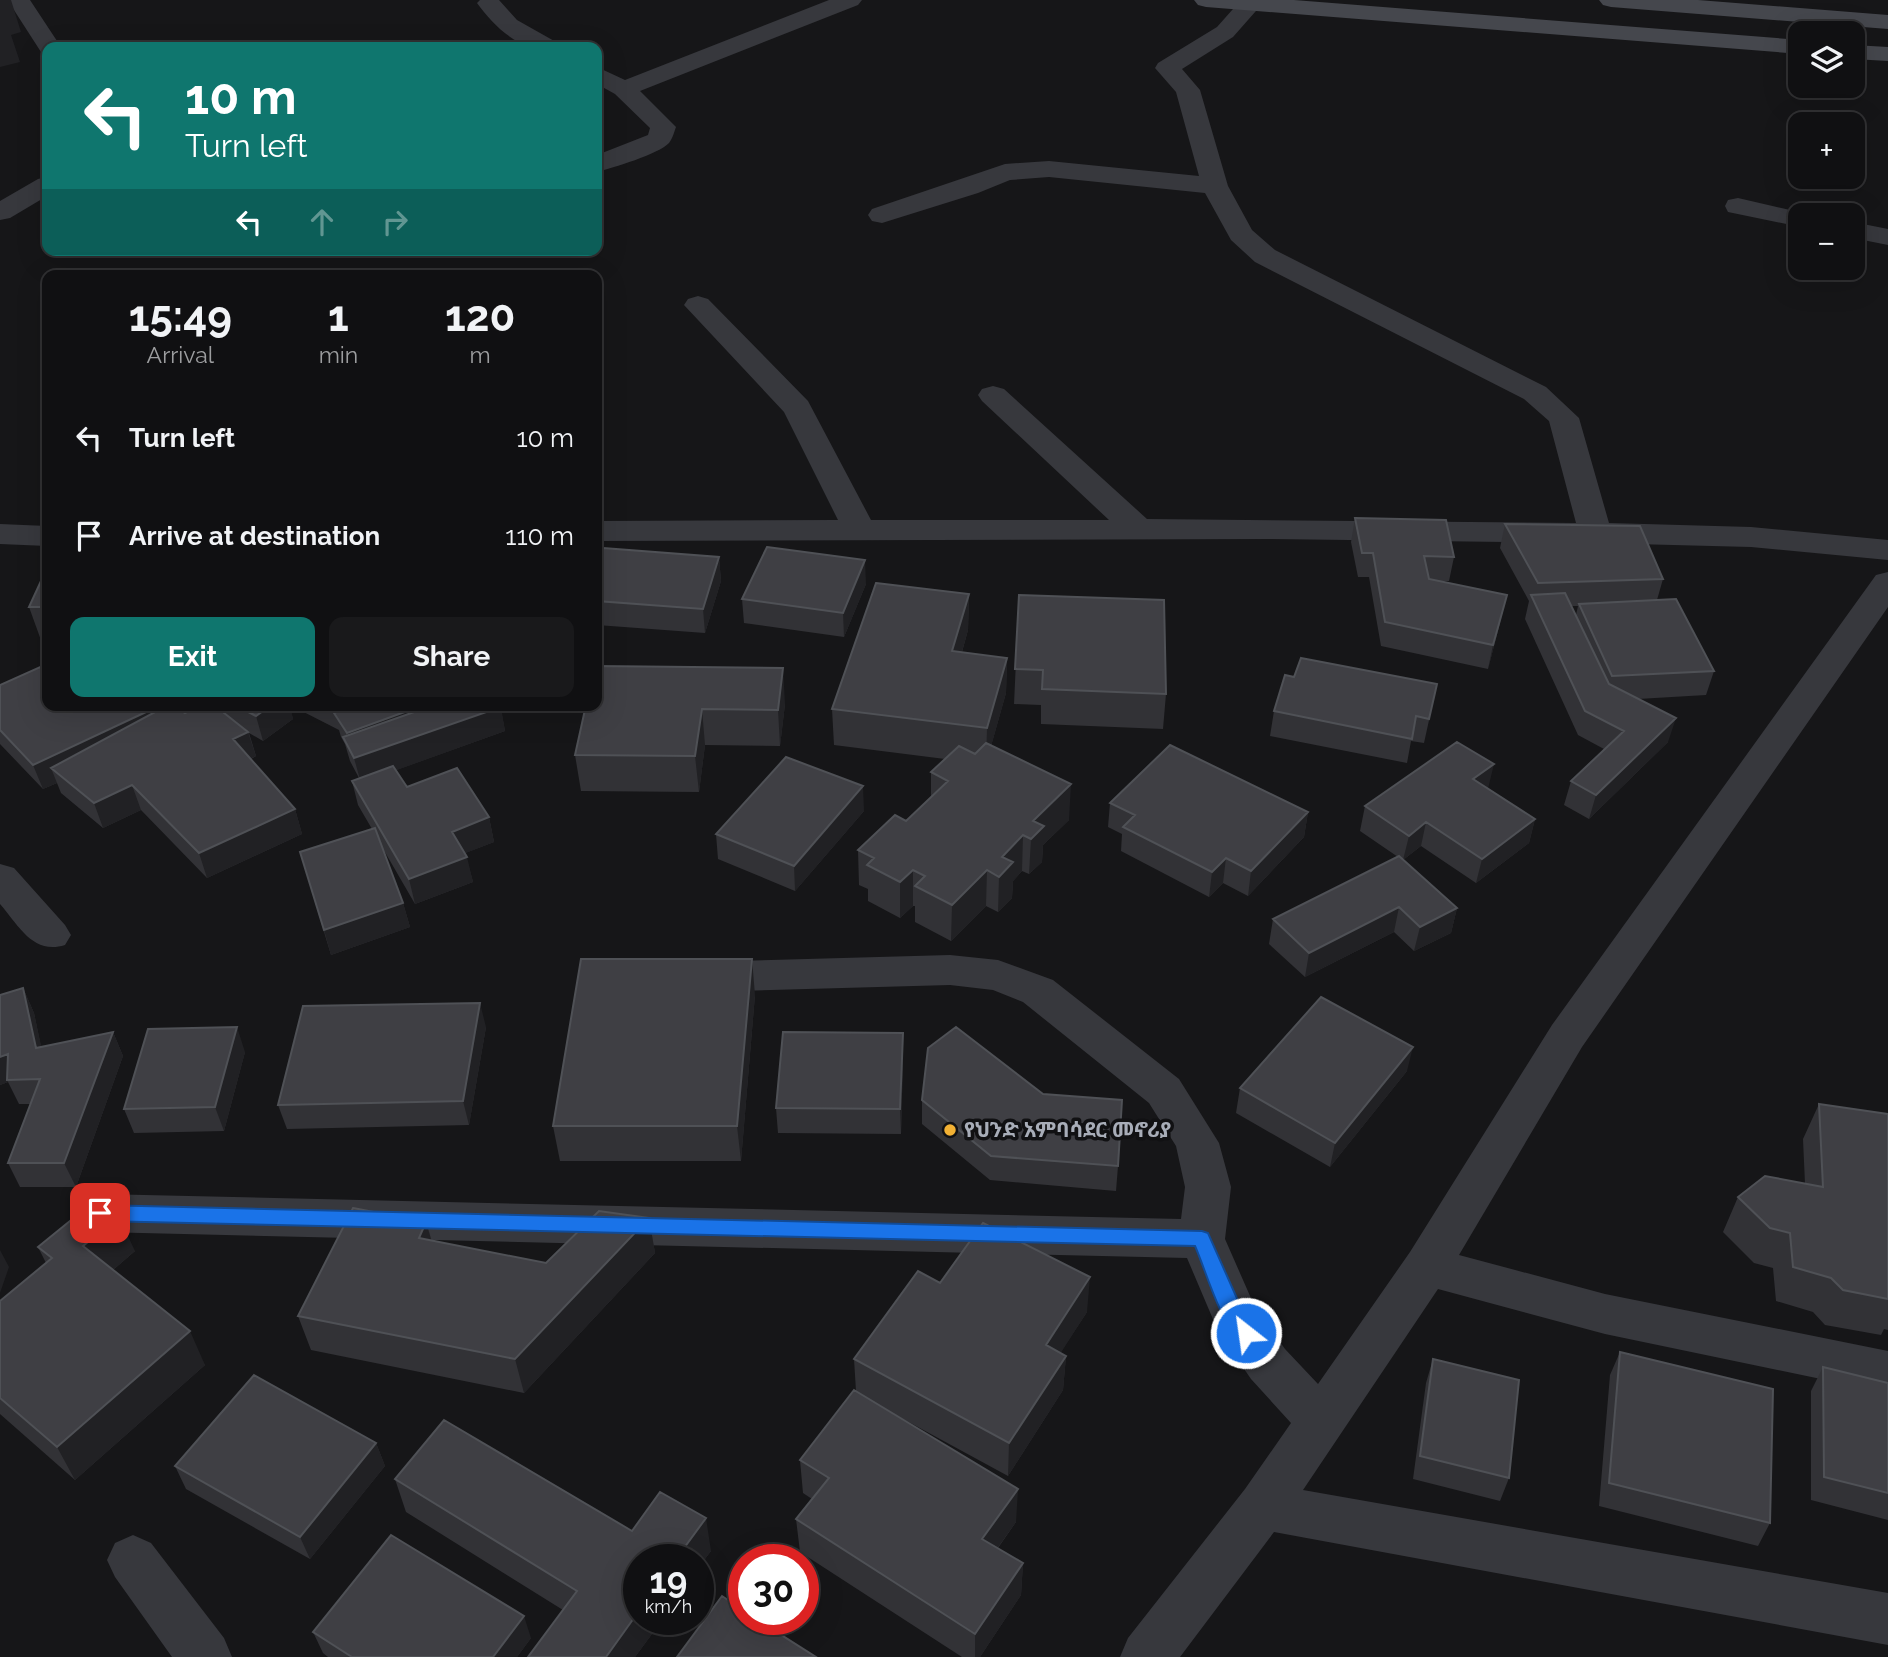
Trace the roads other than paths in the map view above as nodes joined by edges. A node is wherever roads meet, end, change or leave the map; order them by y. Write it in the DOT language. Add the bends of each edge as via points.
graph roads {
  1 [pos="14,0"];
  2 [pos="850,0"];
  3 [pos="1206,0"];
  4 [pos="1611,0"];
  5 [pos="489,3"];
  6 [pos="1251,3"];
  7 [pos="1888,22"];
  8 [pos="46,42"];
  9 [pos="539,42"];
  10 [pos="1788,46"];
  11 [pos="1865,53"];
  12 [pos="1888,54"];
  13 [pos="602,77"];
  14 [pos="624,89"];
  15 [pos="602,162"];
  16 [pos="1215,186"];
  17 [pos="42,188"];
  18 [pos="1738,206"];
  19 [pos="0,212"];
  20 [pos="882,215"];
  21 [pos="1788,216"];
  22 [pos="1865,232"];
  23 [pos="1888,237"];
  24 [pos="698,305"];
  25 [pos="993,395"];
  26 [pos="1138,529"];
  27 [pos="859,530"];
  28 [pos="602,531"];
  29 [pos="1595,533"];
  30 [pos="42,536"];
  31 [pos="3,537"];
  32 [pos="1888,550"];
  33 [pos="1888,582"];
  34 [pos="0,878"];
  35 [pos="51,936"];
  36 [pos="665,978"];
  37 [pos="100,1213"];
  38 [pos="1202,1238"];
  39 [pos="1427,1266"];
  40 [pos="1888,1372"];
  41 [pos="1321,1421"];
  42 [pos="1263,1506"];
  43 [pos="133,1560"];
  44 [pos="1888,1619"];
  45 [pos="205,1657"];
  46 [pos="1147,1657"];
  1 -- 8 [label="street" via="20,2"];
  2 -- 14 [label="street"];
  3 -- 6 [label="main road"];
  4 -- 7 [label="main road"];
  5 -- 9 [label="street" via="509,25"];
  6 -- 10 [label="main road"];
  6 -- 16 [label="street" via="1225,33 1167,68 1188,90"];
  11 -- 12 [label="main road"];
  13 -- 14 [label="street"];
  14 -- 15 [label="street" via="663,127 659,139"];
  16 -- 20 [label="street" via="1049,169 1005,172"];
  16 -- 29 [label="street" via="1241,234 1265,256 1535,393 1563,418"];
  17 -- 19 [label="street"];
  18 -- 21 [label="street"];
  22 -- 23 [label="street"];
  24 -- 27 [label="street" via="797,408"];
  25 -- 26 [label="street"];
  26 -- 27 [label="street"];
  26 -- 29 [label="street"];
  27 -- 28 [label="street"];
  29 -- 32 [label="street" via="1751,537"];
  30 -- 31 [label="street"];
  33 -- 39 [label="street" via="1567,1036"];
  34 -- 35 [label="street"];
  36 -- 38 [label="street" via="950,970 998,975 1038,991 1164,1091 1198,1143 1208,1187"];
  37 -- 38 [label="street"];
  38 -- 41 [label="street" via="1235,1317 1268,1364"];
  39 -- 40 [label="street" via="1605,1314"];
  39 -- 41 [label="street"];
  41 -- 42 [label="street"];
  42 -- 44 [label="street"];
  42 -- 46 [label="street"];
  43 -- 45 [label="street"];
}
